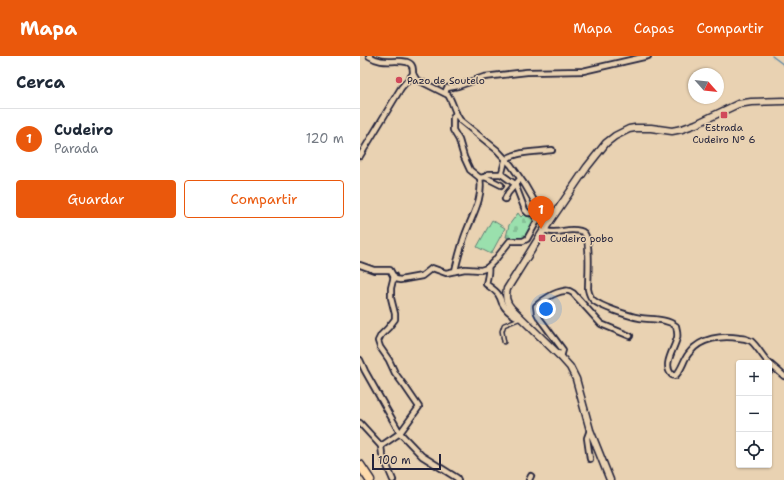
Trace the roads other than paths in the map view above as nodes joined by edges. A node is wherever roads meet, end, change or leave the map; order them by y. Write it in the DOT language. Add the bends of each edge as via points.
graph roads {
  1 [pos="369,56"];
  2 [pos="648,56"];
  3 [pos="413,74"];
  4 [pos="445,93"];
  5 [pos="784,101"];
  6 [pos="456,113"];
  7 [pos="552,150"];
  8 [pos="360,156"];
  9 [pos="506,159"];
  10 [pos="499,174"];
  11 [pos="482,177"];
  12 [pos="520,179"];
  13 [pos="494,181"];
  14 [pos="515,184"];
  15 [pos="501,185"];
  16 [pos="504,200"];
  17 [pos="538,208"];
  18 [pos="534,213"];
  19 [pos="545,228"];
  20 [pos="360,265"];
  21 [pos="488,267"];
  22 [pos="455,271"];
  23 [pos="394,276"];
  24 [pos="521,318"];
  25 [pos="630,336"];
  26 [pos="504,342"];
  27 [pos="561,357"];
  28 [pos="360,360"];
  29 [pos="767,360"];
  30 [pos="772,366"];
  31 [pos="784,376"];
  32 [pos="360,423"];
  33 [pos="590,430"];
  34 [pos="400,433"];
  35 [pos="381,446"];
  36 [pos="590,459"];
  37 [pos="361,468"];
  38 [pos="370,480"];
  39 [pos="393,480"];
  40 [pos="458,480"];
  41 [pos="610,480"];
  1 -- 3 [label="street" via="379,61 410,63"];
  2 -- 4 [label="street" via="583,71 527,72 484,77 447,88"];
  3 -- 4 [label="street" via="416,79"];
  3 -- 8 [label="street" via="401,88"];
  4 -- 6 [label="street"];
  5 -- 19 [label="street" via="738,104 672,131 646,127 619,133 599,151"];
  6 -- 9 [label="street" via="462,123"];
  6 -- 11 [label="street" via="453,118 453,130 470,170"];
  7 -- 9 [label="street" via="525,153"];
  9 -- 10 [label="street"];
  9 -- 12 [label="street"];
  10 -- 11 [label="street"];
  10 -- 13 [label="street"];
  10 -- 14 [label="street"];
  11 -- 13 [label="street"];
  11 -- 22 [label="street" via="478,204 463,240"];
  12 -- 14 [label="street"];
  12 -- 17 [label="street"];
  13 -- 15 [label="street"];
  14 -- 16 [label="street"];
  14 -- 18 [label="street" via="525,210"];
  17 -- 18 [label="street"];
  17 -- 19 [label="street"];
  18 -- 21 [label="street" via="537,221 527,239 510,241"];
  19 -- 24 [label="street" via="506,293 509,305"];
  19 -- 29 [label="street" via="549,232 574,230 585,234 589,294 593,300 632,316 672,322 676,326 676,339 670,354 668,370 672,375 676,376 680,372 692,350 716,337 748,340"];
  20 -- 23 [label="street" via="374,270 390,270"];
  21 -- 22 [label="street" via="480,270"];
  21 -- 24 [label="street" via="486,284 500,296 503,305 512,315"];
  22 -- 23 [label="street" via="446,273 432,268 422,276 400,280"];
  23 -- 34 [label="street" via="391,298 395,318 378,341 394,372 419,407"];
  24 -- 26 [label="lane" via="504,325"];
  24 -- 27 [label="street"];
  25 -- 27 [label="street" via="601,324 573,293 564,291 539,302 536,306 540,319 563,350"];
  27 -- 33 [label="street" via="576,379"];
  28 -- 34 [label="street"];
  30 -- 31 [label="street"];
  32 -- 35 [label="street"];
  33 -- 36 [label="street" via="587,438"];
  33 -- 41 [label="street"];
  34 -- 35 [label="street"];
  34 -- 40 [label="street" via="422,456"];
  35 -- 39 [label="street"];
  37 -- 38 [label="highway"];
}
